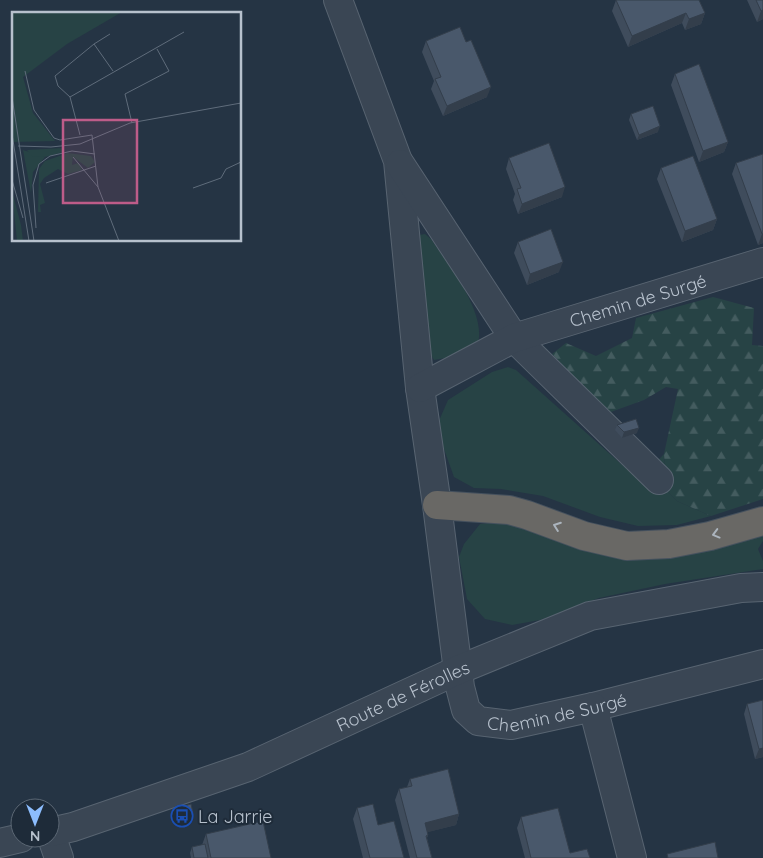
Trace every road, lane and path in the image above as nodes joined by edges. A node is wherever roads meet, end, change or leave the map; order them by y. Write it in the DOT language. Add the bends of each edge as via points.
graph roads {
  1 [pos="338,0"];
  2 [pos="398,161"];
  3 [pos="763,262"];
  4 [pos="514,338"];
  5 [pos="420,388"];
  6 [pos="659,480"];
  7 [pos="437,505"];
  8 [pos="763,521"];
  9 [pos="763,587"];
  10 [pos="763,664"];
  11 [pos="458,670"];
  12 [pos="593,706"];
  13 [pos="60,830"];
  14 [pos="632,858"];
  1 -- 2 [label="street, Chemin de Surgé"];
  2 -- 4 [label="street, Chemin de Surgé"];
  2 -- 5 [label="street, Chemin de Surgé"];
  3 -- 4 [label="street, Chemin de Surgé"];
  4 -- 5 [label="street, Chemin de Surgé"];
  4 -- 6 [label="street, Chemin de Surgé"];
  5 -- 7 [label="street, Chemin de Surgé"];
  8 -- 7 [label="highway, one-way" via="669,544 627,546 584,536 509,510"];
  7 -- 11 [label="street, Chemin de Surgé"];
  9 -- 11 [label="street, Route de Férolles" via="741,588 590,616"];
  10 -- 12 [label="street, Chemin de Surgé"];
  11 -- 12 [label="street, Chemin de Surgé" via="466,710 478,721 511,725"];
  11 -- 13 [label="street, Route de Férolles" via="248,767"];
  12 -- 14 [label="street"];
}
